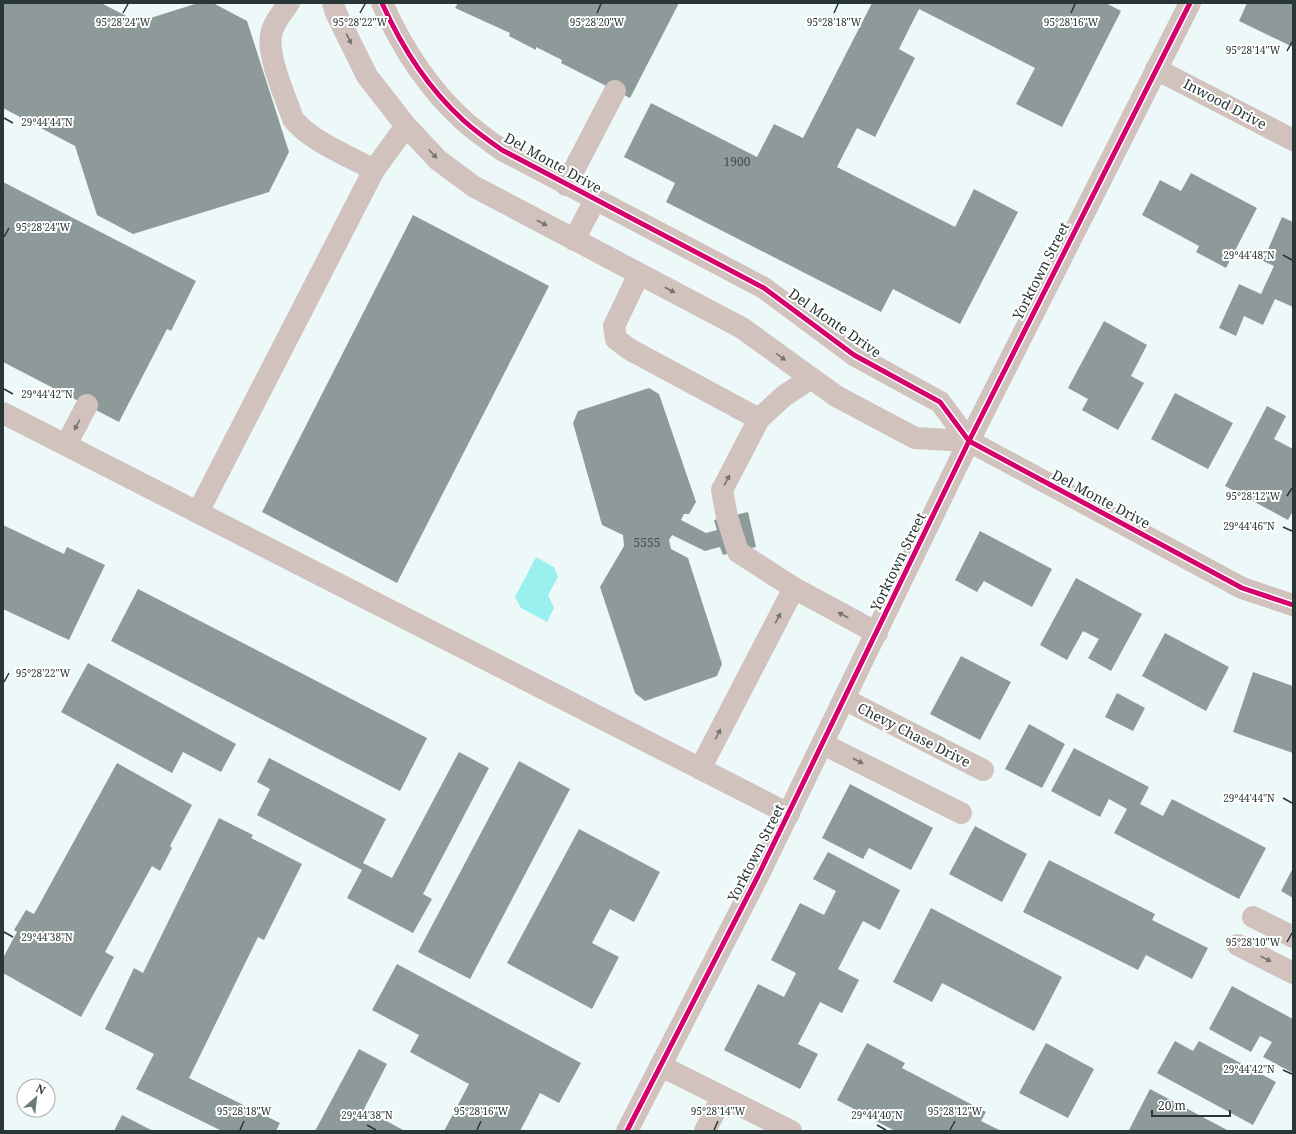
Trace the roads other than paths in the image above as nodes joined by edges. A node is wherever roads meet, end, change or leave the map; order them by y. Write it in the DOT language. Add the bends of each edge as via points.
graph roads {
  1 [pos="289,3"];
  2 [pos="333,3"];
  3 [pos="382,3"];
  4 [pos="1188,4"];
  5 [pos="1156,69"];
  6 [pos="615,91"];
  7 [pos="406,126"];
  8 [pos="1293,140"];
  9 [pos="374,170"];
  10 [pos="566,185"];
  11 [pos="594,200"];
  12 [pos="574,240"];
  13 [pos="639,274"];
  14 [pos="811,378"];
  15 [pos="87,405"];
  16 [pos="3,413"];
  17 [pos="759,418"];
  18 [pos="969,441"];
  19 [pos="66,445"];
  20 [pos="198,512"];
  21 [pos="794,588"];
  22 [pos="1293,605"];
  23 [pos="877,633"];
  24 [pos="844,699"];
  25 [pos="823,744"];
  26 [pos="700,768"];
  27 [pos="983,770"];
  28 [pos="961,813"];
  29 [pos="789,814"];
  30 [pos="1253,917"];
  31 [pos="1293,937"];
  32 [pos="1238,945"];
  33 [pos="1293,973"];
  34 [pos="661,1066"];
  35 [pos="722,1097"];
  36 [pos="627,1131"];
  37 [pos="705,1131"];
  38 [pos="791,1131"];
  1 -- 9 [label="street" via="277,19 271,35 271,51 293,119 310,135"];
  2 -- 7 [label="street, Del Monte Drive, one-way" via="367,76"];
  3 -- 10 [label="street, Del Monte Drive" via="413,63 464,121 502,150"];
  4 -- 5 [label="street, Yorktown Street"];
  5 -- 8 [label="street, Inwood Drive"];
  5 -- 18 [label="street, Yorktown Street"];
  6 -- 10 [label="street"];
  7 -- 9 [label="street"];
  7 -- 12 [label="street, Del Monte Drive, one-way" via="438,160 473,186"];
  9 -- 20 [label="street"];
  10 -- 11 [label="street, Del Monte Drive"];
  11 -- 12 [label="street, Del Monte Drive"];
  11 -- 18 [label="street, Del Monte Drive" via="764,288 854,355 940,402"];
  12 -- 13 [label="street, Del Monte Drive"];
  13 -- 14 [label="street, Del Monte Drive, one-way" via="742,328"];
  13 -- 17 [label="street" via="614,326 616,339 629,349"];
  14 -- 17 [label="street" via="784,396"];
  14 -- 18 [label="street, Del Monte Drive" via="836,396 915,438"];
  15 -- 19 [label="street, one-way"];
  16 -- 19 [label="street"];
  21 -- 17 [label="street, one-way" via="738,552 727,517 722,490"];
  18 -- 22 [label="street, Del Monte Drive" via="1242,588"];
  18 -- 23 [label="street, Yorktown Street"];
  19 -- 20 [label="street"];
  20 -- 26 [label="street"];
  23 -- 21 [label="street, one-way"];
  26 -- 21 [label="street, one-way"];
  23 -- 24 [label="street, Yorktown Street"];
  24 -- 25 [label="street, Yorktown Street"];
  24 -- 27 [label="street, Chevy Chase Drive"];
  25 -- 28 [label="street, one-way"];
  25 -- 29 [label="street, Yorktown Street"];
  26 -- 29 [label="street"];
  29 -- 34 [label="street, Yorktown Street"];
  30 -- 31 [label="street"];
  32 -- 33 [label="street, one-way"];
  34 -- 35 [label="street"];
  34 -- 36 [label="street, Yorktown Street"];
  35 -- 37 [label="street"];
  35 -- 38 [label="street"];
}
